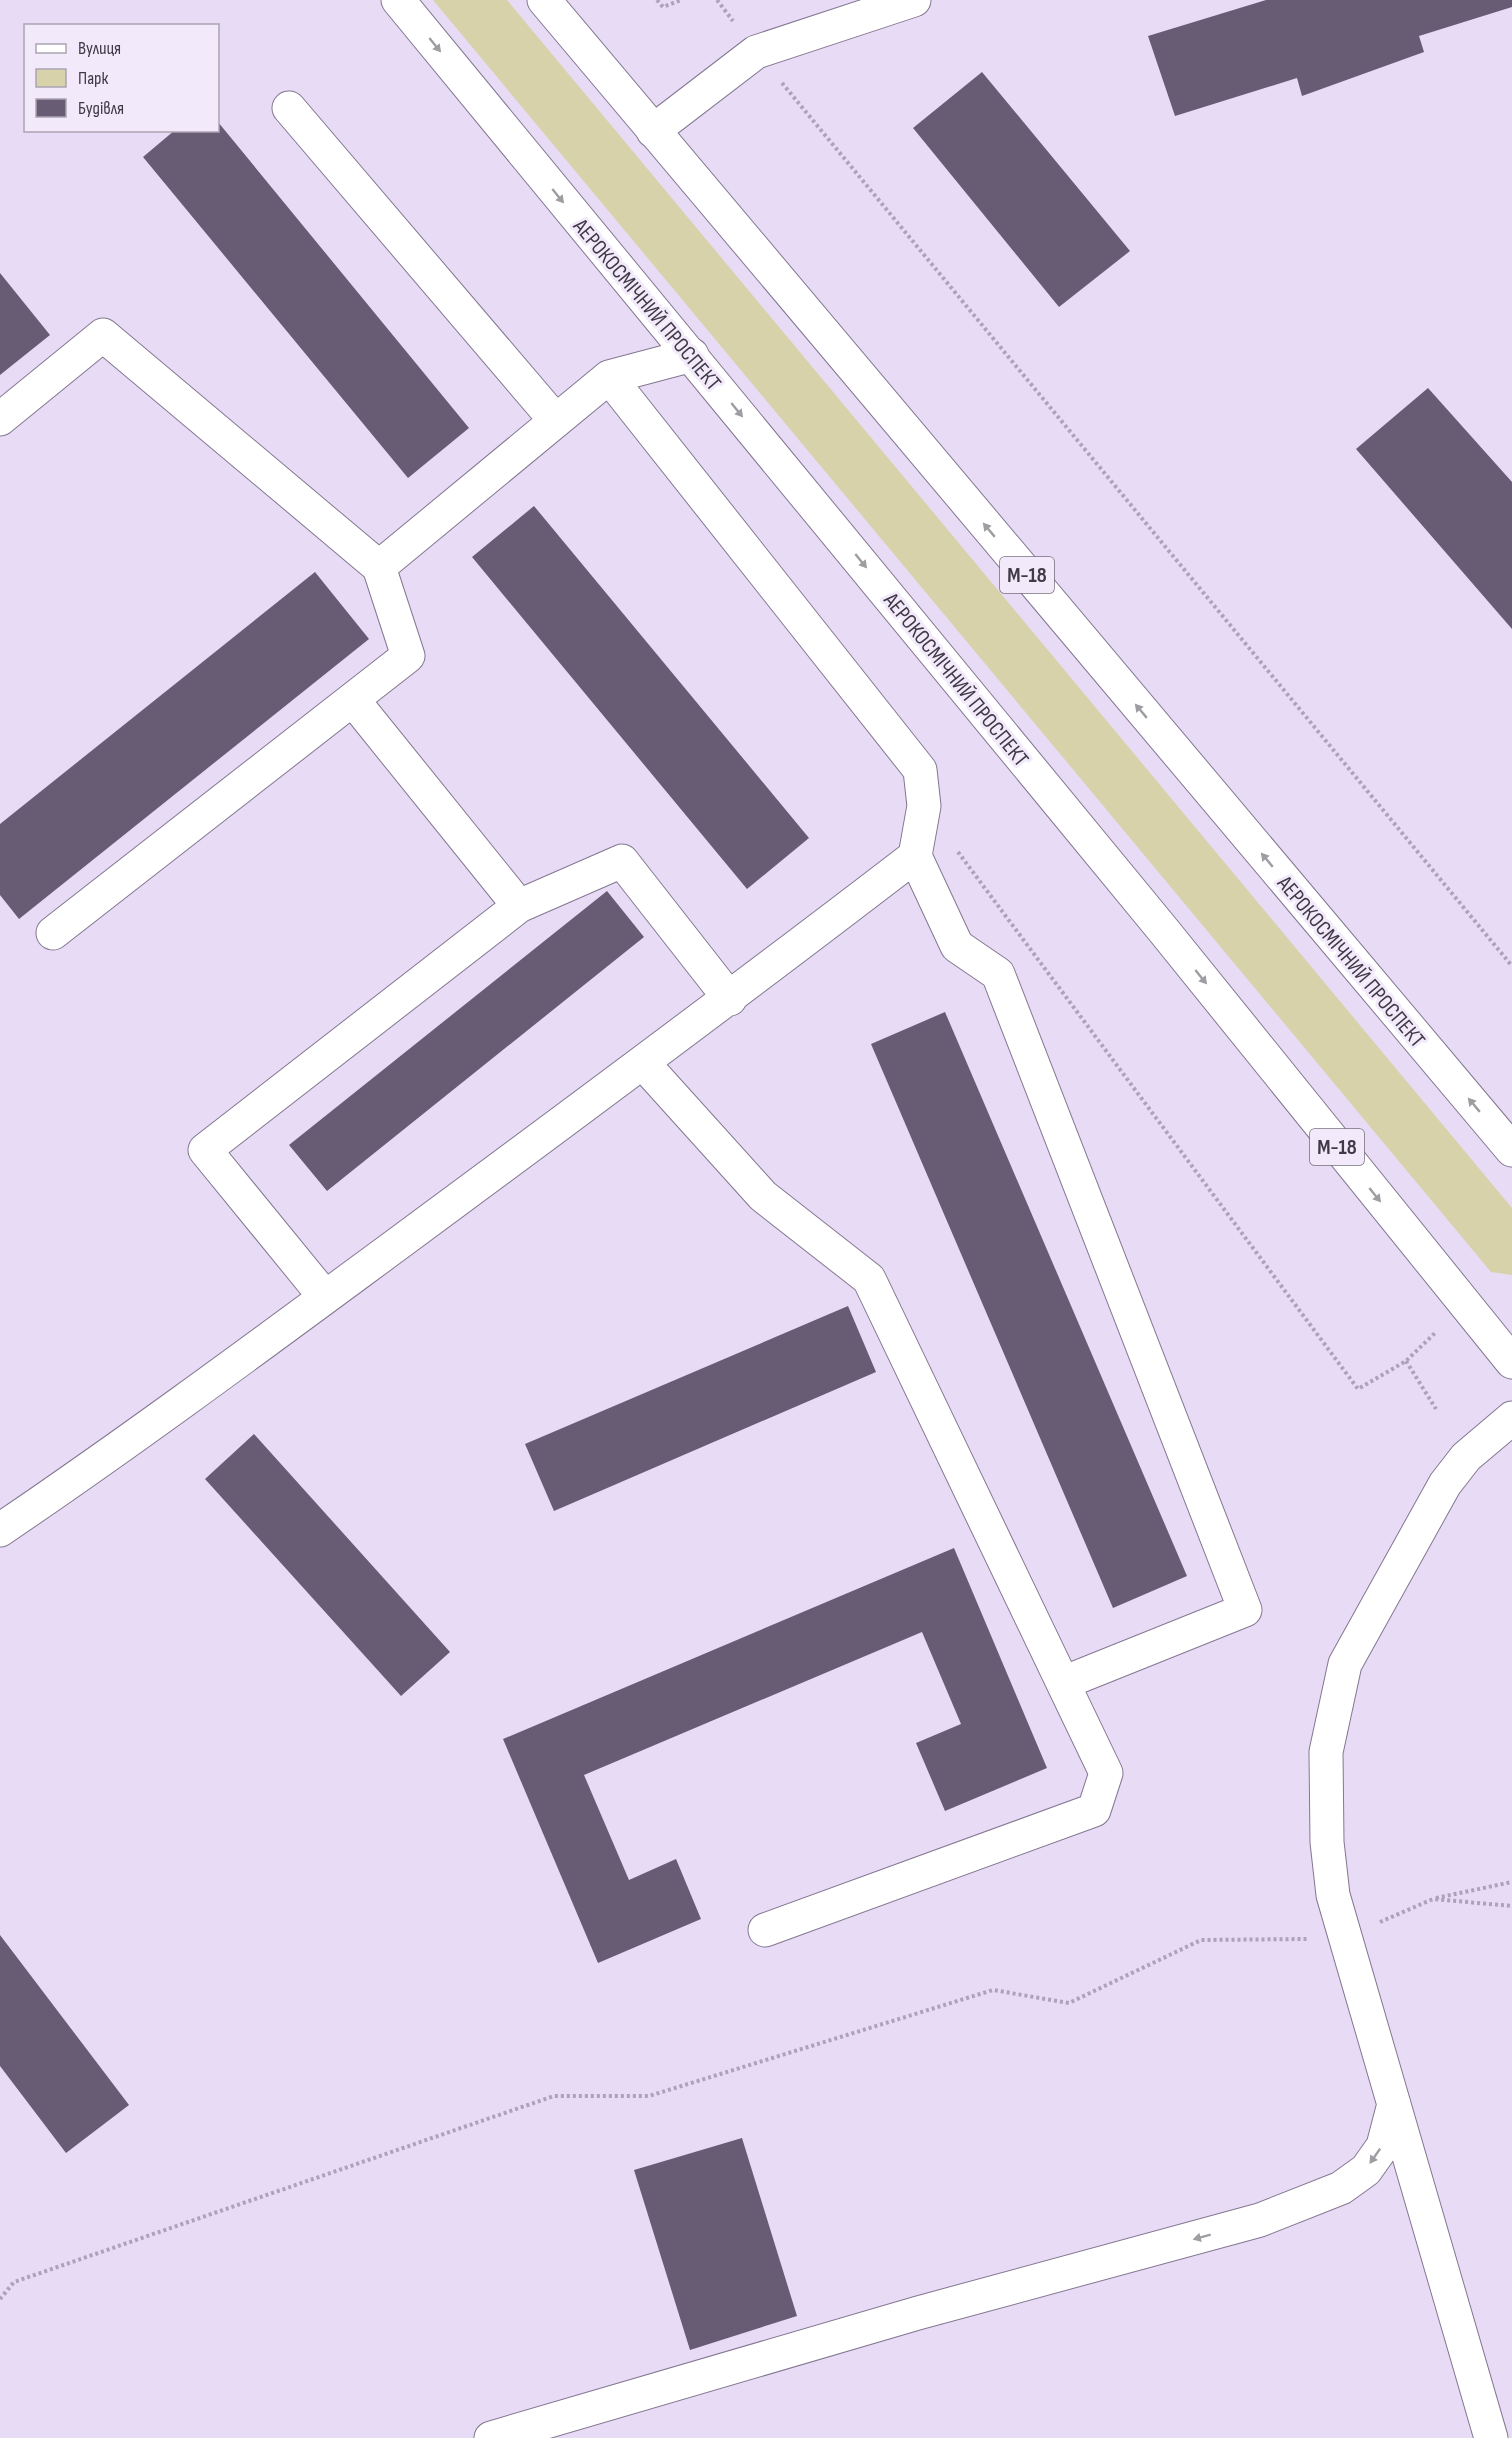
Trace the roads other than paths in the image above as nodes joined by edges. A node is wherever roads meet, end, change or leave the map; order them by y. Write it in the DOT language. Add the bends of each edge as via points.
graph roads {
  1 [pos="398,0"];
  2 [pos="543,0"];
  3 [pos="914,0"];
  4 [pos="289,108"];
  5 [pos="653,131"];
  6 [pos="692,355"];
  7 [pos="609,377"];
  8 [pos="0,419"];
  9 [pos="556,421"];
  10 [pos="379,567"];
  11 [pos="352,700"];
  12 [pos="915,856"];
  13 [pos="519,906"];
  14 [pos="53,933"];
  15 [pos="730,999"];
  16 [pos="643,1063"];
  17 [pos="1512,1150"];
  18 [pos="325,1297"];
  19 [pos="1512,1362"];
  20 [pos="1512,1418"];
  21 [pos="0,1530"];
  22 [pos="1063,1683"];
  23 [pos="765,1930"];
  24 [pos="1394,2102"];
  25 [pos="491,2438"];
  26 [pos="1491,2438"];
  1 -- 6 [label="main road, АЕРОКОСМІЧНИЙ ПРОСПЕКТ / М-18, one-way"];
  2 -- 5 [label="main road, АЕРОКОСМІЧНИЙ ПРОСПЕКТ / М-18"];
  3 -- 5 [label="main road" via="756,52"];
  4 -- 9 [label="main road"];
  17 -- 5 [label="main road, АЕРОКОСМІЧНИЙ ПРОСПЕКТ / М-18, one-way"];
  6 -- 7 [label="main road"];
  6 -- 19 [label="main road, АЕРОКОСМІЧНИЙ ПРОСПЕКТ / М-18, one-way"];
  7 -- 9 [label="main road"];
  7 -- 12 [label="main road" via="920,770 924,806"];
  8 -- 10 [label="main road" via="103,335"];
  9 -- 10 [label="main road"];
  10 -- 11 [label="main road" via="408,656"];
  11 -- 13 [label="main road"];
  11 -- 14 [label="main road"];
  12 -- 15 [label="main road"];
  12 -- 22 [label="main road" via="957,946 998,974 1245,1610"];
  13 -- 15 [label="main road" via="622,861"];
  13 -- 18 [label="main road" via="205,1150"];
  15 -- 16 [label="main road"];
  16 -- 18 [label="main road"];
  16 -- 22 [label="main road" via="763,1196 869,1279"];
  18 -- 21 [label="main road" via="113,1454"];
  20 -- 24 [label="main road" via="1466,1457 1445,1484 1345,1664 1326,1752 1327,1842 1333,1895"];
  22 -- 23 [label="main road" via="1106,1773 1094,1810"];
  24 -- 25 [label="main road, one-way" via="1383,2146 1366,2170 1341,2188 1260,2220"];
  24 -- 26 [label="main road"];
}
